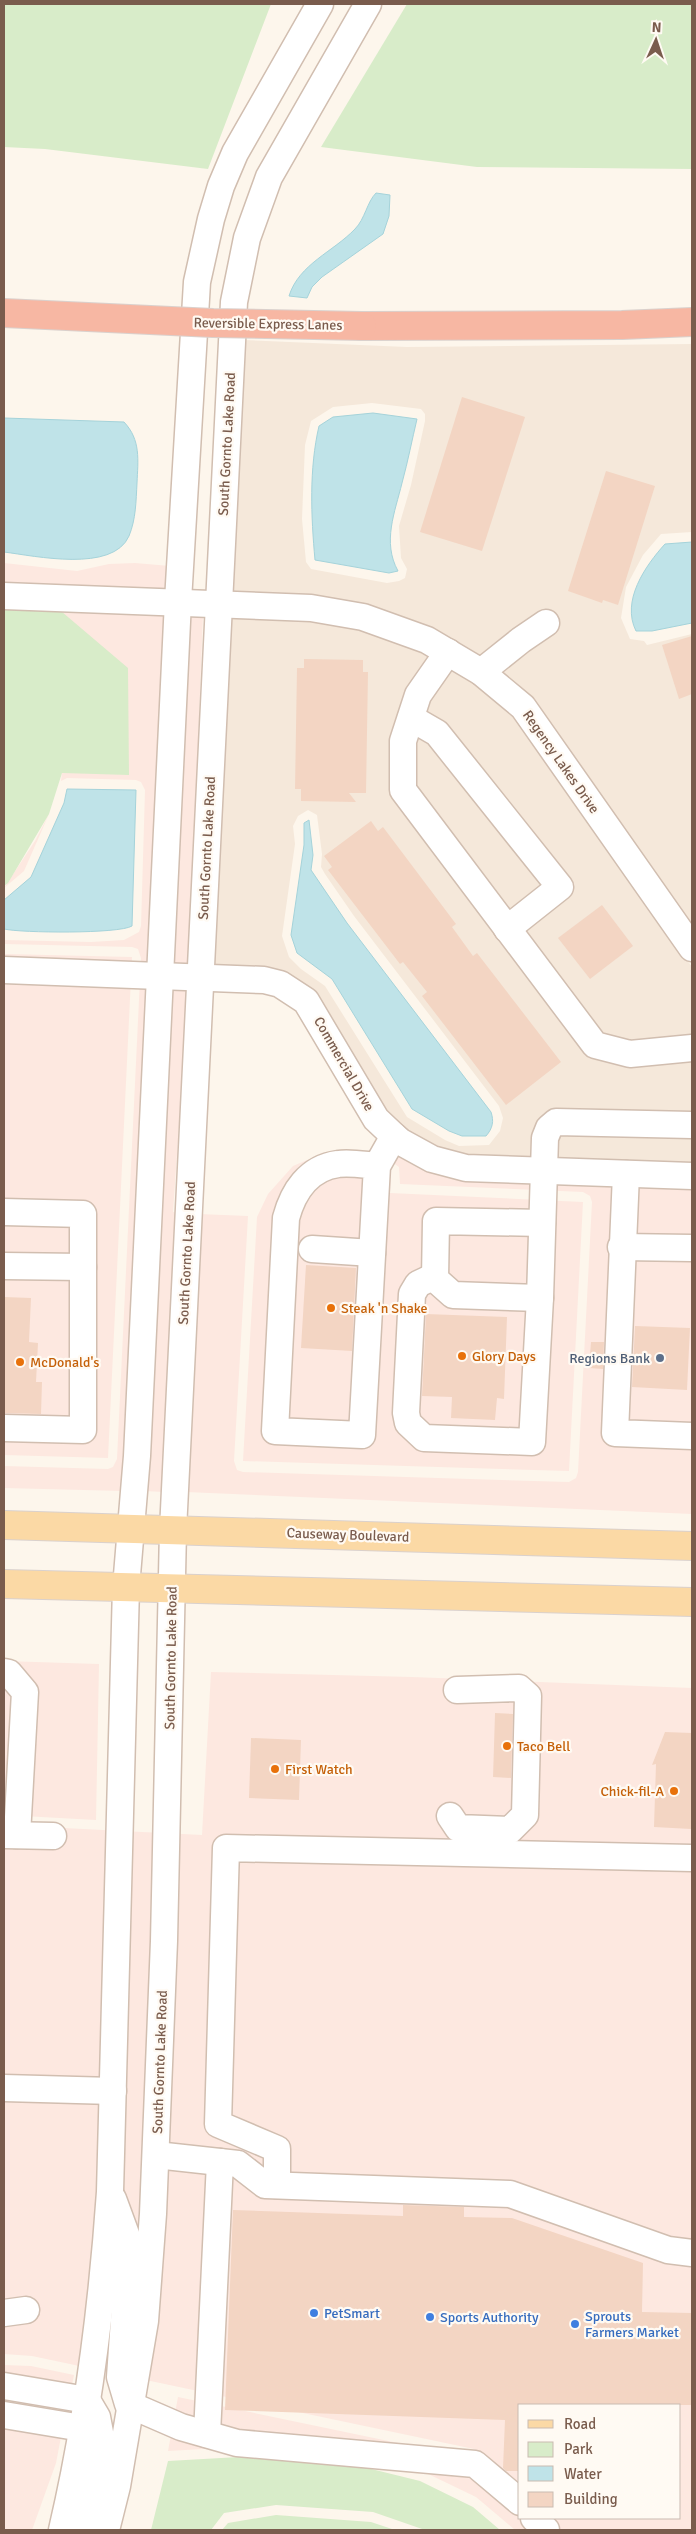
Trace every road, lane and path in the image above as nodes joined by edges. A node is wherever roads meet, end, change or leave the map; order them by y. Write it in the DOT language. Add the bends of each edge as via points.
graph roads {
  1 [pos="320,4"];
  2 [pos="368,4"];
  3 [pos="692,306"];
  4 [pos="4,313"];
  5 [pos="692,322"];
  6 [pos="533,326"];
  7 [pos="4,596"];
  8 [pos="178,601"];
  9 [pos="220,604"];
  10 [pos="546,623"];
  11 [pos="448,652"];
  12 [pos="481,672"];
  13 [pos="407,729"];
  14 [pos="507,928"];
  15 [pos="692,948"];
  16 [pos="4,970"];
  17 [pos="160,976"];
  18 [pos="201,977"];
  19 [pos="692,1048"];
  20 [pos="692,1125"];
  21 [pos="394,1136"];
  22 [pos="378,1166"];
  23 [pos="544,1171"];
  24 [pos="626,1174"];
  25 [pos="692,1176"];
  26 [pos="4,1212"];
  27 [pos="542,1223"];
  28 [pos="621,1247"];
  29 [pos="692,1248"];
  30 [pos="312,1250"];
  31 [pos="372,1253"];
  32 [pos="4,1266"];
  33 [pos="82,1267"];
  34 [pos="435,1276"];
  35 [pos="540,1298"];
  36 [pos="4,1428"];
  37 [pos="692,1436"];
  38 [pos="4,1525"];
  39 [pos="131,1529"];
  40 [pos="173,1530"];
  41 [pos="692,1546"];
  42 [pos="4,1584"];
  43 [pos="126,1587"];
  44 [pos="173,1589"];
  45 [pos="692,1602"];
  46 [pos="4,1672"];
  47 [pos="457,1690"];
  48 [pos="12,1775"];
  49 [pos="450,1816"];
  50 [pos="11,1835"];
  51 [pos="53,1836"];
  52 [pos="692,1858"];
  53 [pos="4,2088"];
  54 [pos="113,2091"];
  55 [pos="156,2155"];
  56 [pos="220,2162"];
  57 [pos="277,2185"];
  58 [pos="110,2192"];
  59 [pos="692,2253"];
  60 [pos="4,2386"];
  61 [pos="87,2400"];
  62 [pos="131,2406"];
  63 [pos="4,2415"];
  64 [pos="82,2428"];
  65 [pos="207,2434"];
  66 [pos="518,2500"];
  67 [pos="535,2519"];
  68 [pos="62,2530"];
  69 [pos="84,2530"];
  70 [pos="106,2530"];
  71 [pos="546,2530"];
  1 -- 8 [label="street" via="236,153 221,186 203,250 197,282 191,361"];
  2 -- 9 [label="street, South Gornto Lake Road" via="269,177 253,217 240,267 234,302"];
  3 -- 6 [label="highway, Reversible Express Lanes"];
  4 -- 6 [label="highway, Reversible Express Lanes, bridge" via="213,323"];
  5 -- 6 [label="highway, Reversible Express Lanes"];
  7 -- 8 [label="street, Regency Lakes Drive"];
  8 -- 9 [label="street, Regency Lakes Drive"];
  8 -- 17 [label="street"];
  9 -- 11 [label="street, Regency Lakes Drive" via="311,608 363,617 427,640"];
  9 -- 18 [label="street, South Gornto Lake Road"];
  10 -- 12 [label="street"];
  11 -- 12 [label="street, Regency Lakes Drive"];
  11 -- 13 [label="street" via="418,695"];
  12 -- 15 [label="street, Regency Lakes Drive" via="523,707"];
  13 -- 14 [label="street" via="403,790"];
  13 -- 14 [label="street" via="437,733 560,888"];
  14 -- 19 [label="street" via="595,1045 630,1054"];
  16 -- 17 [label="street, Commercial Drive"];
  17 -- 18 [label="street, Commercial Drive"];
  17 -- 39 [label="street"];
  18 -- 21 [label="street, Commercial Drive" via="264,980 287,987 306,1001 376,1119"];
  18 -- 40 [label="street, South Gornto Lake Road"];
  20 -- 23 [label="street" via="556,1122 545,1138"];
  21 -- 22 [label="street"];
  21 -- 23 [label="street, Commercial Drive" via="432,1158 466,1168"];
  22 -- 31 [label="street"];
  22 -- 31 [label="street" via="337,1164 314,1173 301,1184 291,1200 286,1218 275,1431 362,1435"];
  23 -- 24 [label="street, Commercial Drive"];
  23 -- 27 [label="street"];
  24 -- 25 [label="street, Commercial Drive"];
  24 -- 28 [label="street"];
  26 -- 33 [label="street" via="83,1214"];
  27 -- 34 [label="street" via="436,1221"];
  27 -- 35 [label="street"];
  28 -- 29 [label="street"];
  28 -- 37 [label="street" via="615,1433"];
  30 -- 31 [label="street"];
  32 -- 33 [label="street"];
  33 -- 36 [label="street" via="83,1430"];
  34 -- 35 [label="street" via="453,1295"];
  34 -- 35 [label="street" via="418,1284 412,1294 406,1413 408,1423 424,1438 532,1442"];
  38 -- 39 [label="main road, Causeway Boulevard"];
  39 -- 40 [label="main road, Causeway Boulevard"];
  39 -- 43 [label="street"];
  40 -- 41 [label="main road, Causeway Boulevard"];
  40 -- 44 [label="street, South Gornto Lake Road"];
  42 -- 43 [label="main road"];
  43 -- 44 [label="main road"];
  43 -- 54 [label="street"];
  44 -- 45 [label="main road"];
  44 -- 55 [label="street, South Gornto Lake Road"];
  46 -- 48 [label="street" via="9,1672 25,1692"];
  47 -- 49 [label="street" via="519,1688 528,1696 525,1815 510,1830 458,1828"];
  48 -- 50 [label="street"];
  50 -- 51 [label="street"];
  52 -- 57 [label="street" via="226,1848 218,2124 277,2149"];
  53 -- 54 [label="street"];
  54 -- 58 [label="street"];
  55 -- 56 [label="street"];
  55 -- 62 [label="street, South Gornto Lake Road" via="145,2321"];
  56 -- 57 [label="street" via="238,2164 264,2185"];
  56 -- 65 [label="street"];
  57 -- 59 [label="street" via="510,2194 668,2250"];
  58 -- 61 [label="street" via="104,2283"];
  58 -- 62 [label="street" via="127,2237 120,2377"];
  60 -- 61 [label="street"];
  61 -- 64 [label="street"];
  61 -- 69 [label="street" via="97,2417 102,2443"];
  62 -- 65 [label="street"];
  62 -- 70 [label="street, South Gornto Lake Road"];
  63 -- 64 [label="street"];
  64 -- 68 [label="street"];
  65 -- 66 [label="street" via="238,2443 476,2464"];
  67 -- 71 [label="street"];
}
